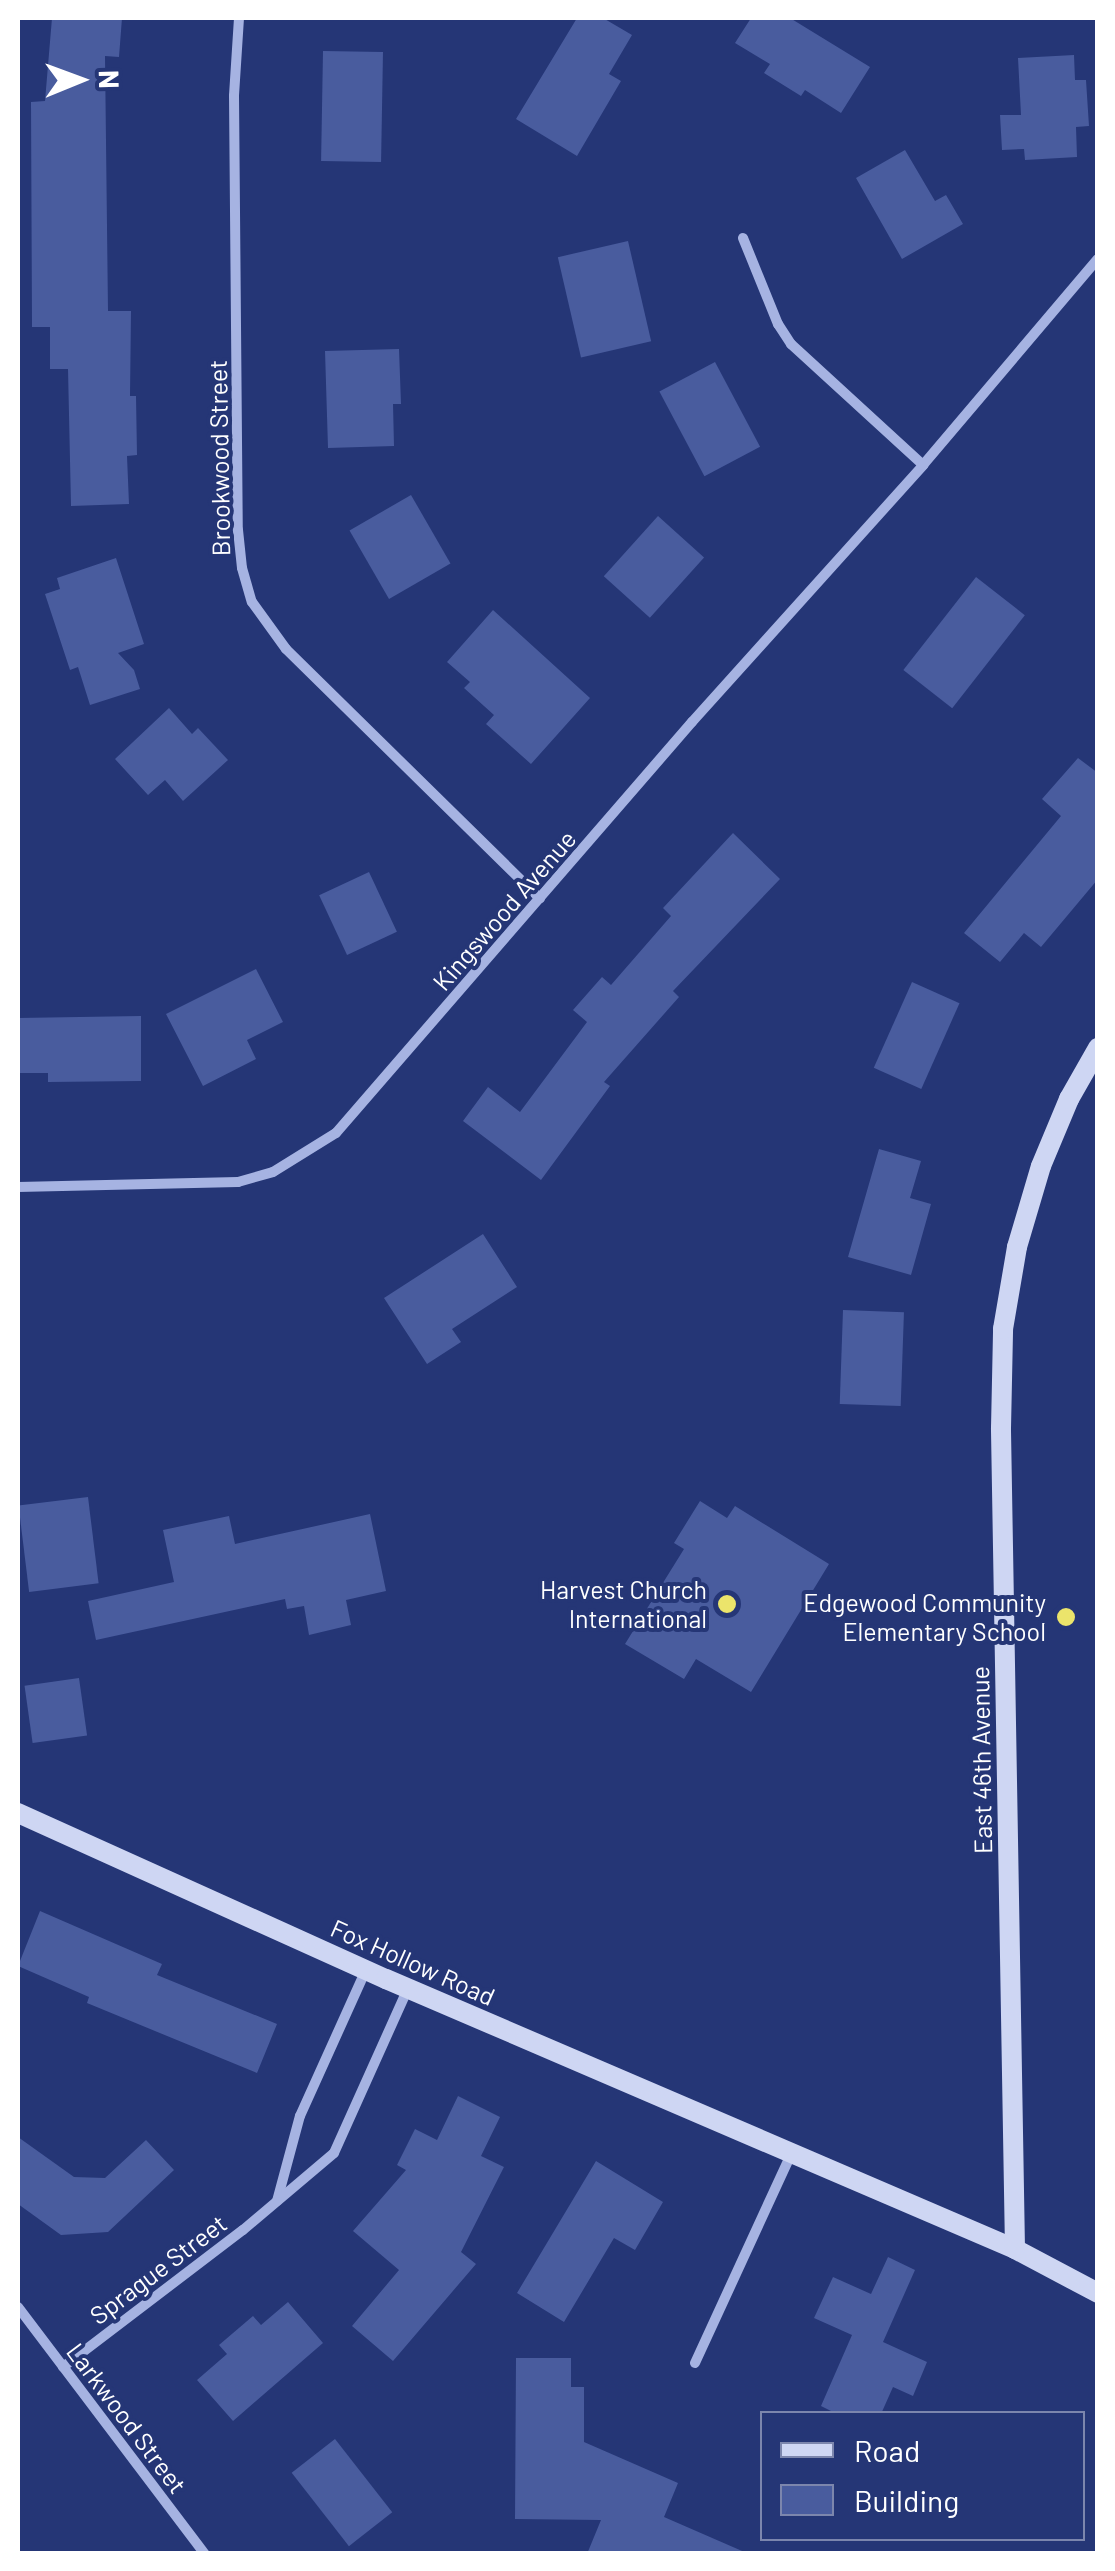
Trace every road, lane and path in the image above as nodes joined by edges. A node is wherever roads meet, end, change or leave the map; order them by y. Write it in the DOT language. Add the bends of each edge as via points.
graph roads {
  1 [pos="239,18"];
  2 [pos="742,238"];
  3 [pos="1098,258"];
  4 [pos="922,465"];
  5 [pos="540,899"];
  6 [pos="1098,1048"];
  7 [pos="18,1188"];
  8 [pos="18,1813"];
  9 [pos="366,1970"];
  10 [pos="408,1988"];
  11 [pos="791,2154"];
  12 [pos="277,2202"];
  13 [pos="1015,2249"];
  14 [pos="1098,2293"];
  15 [pos="18,2307"];
  16 [pos="695,2363"];
  17 [pos="63,2367"];
  18 [pos="205,2554"];
  1 -- 5 [label="street, Brookwood Street" via="238,530 252,602 286,649"];
  2 -- 4 [label="street" via="792,344"];
  3 -- 4 [label="street, Kingswood Avenue"];
  4 -- 5 [label="street, Kingswood Avenue"];
  5 -- 7 [label="street, Kingswood Avenue" via="336,1133 305,1154 238,1182"];
  6 -- 13 [label="street, East 46th Avenue" via="1041,1166 1003,1328"];
  8 -- 9 [label="street, Fox Hollow Road"];
  9 -- 10 [label="street, Fox Hollow Road"];
  9 -- 12 [label="street" via="300,2116"];
  10 -- 11 [label="street, Fox Hollow Road"];
  10 -- 12 [label="street, Sprague Street" via="334,2153"];
  11 -- 13 [label="street, Fox Hollow Road"];
  11 -- 16 [label="street"];
  12 -- 17 [label="street, Sprague Street"];
  13 -- 14 [label="street, Fox Hollow Road"];
  15 -- 17 [label="street, Larkwood Street"];
  17 -- 18 [label="street, Larkwood Street"];
}
